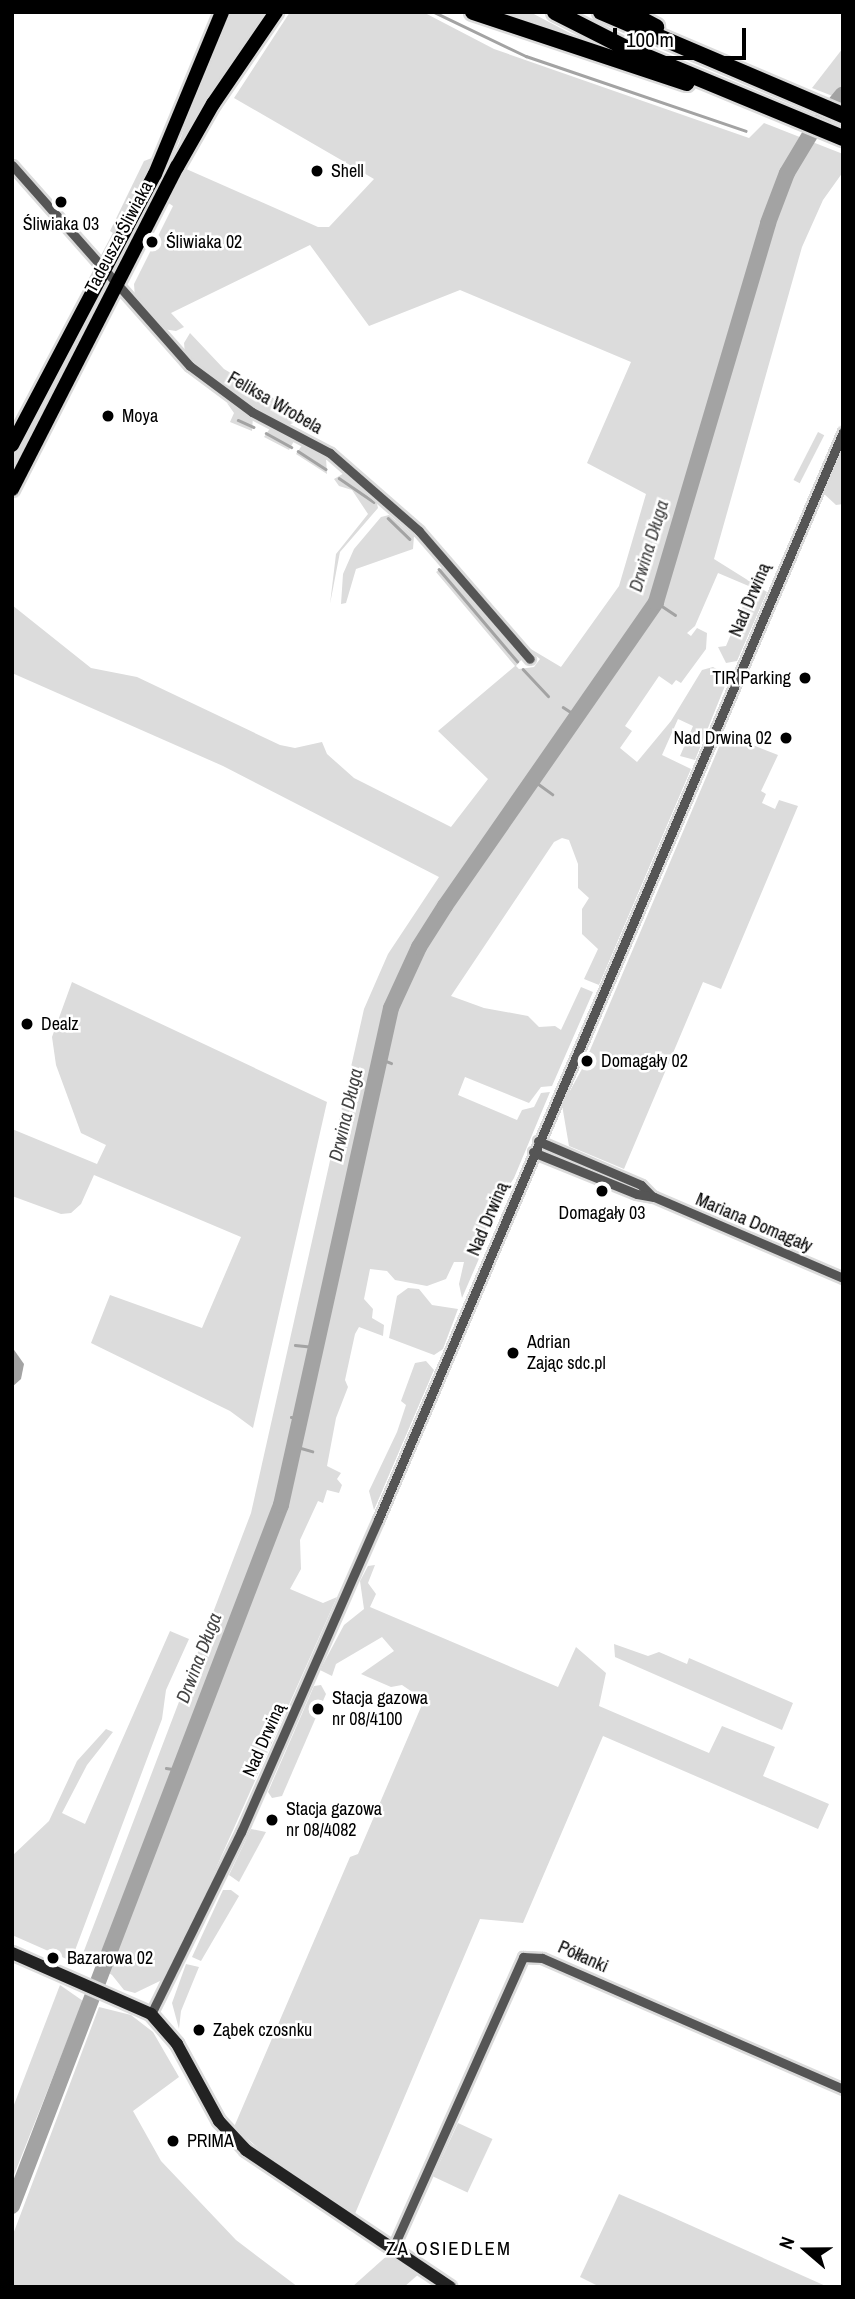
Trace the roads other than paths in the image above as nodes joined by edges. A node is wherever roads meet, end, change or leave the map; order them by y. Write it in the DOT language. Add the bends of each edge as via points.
graph roads {
  1 [pos="222,12"];
  2 [pos="276,12"];
  3 [pos="473,12"];
  4 [pos="555,12"];
  5 [pos="601,12"];
  6 [pos="628,12"];
  7 [pos="731,69"];
  8 [pos="771,110"];
  9 [pos="843,115"];
  10 [pos="843,138"];
  11 [pos="12,165"];
  12 [pos="105,269"];
  13 [pos="117,284"];
  14 [pos="843,432"];
  15 [pos="12,445"];
  16 [pos="12,489"];
  17 [pos="530,659"];
  18 [pos="538,1141"];
  19 [pos="533,1152"];
  20 [pos="654,1197"];
  21 [pos="843,1278"];
  22 [pos="12,1953"];
  23 [pos="151,2014"];
  24 [pos="843,2090"];
  25 [pos="393,2248"];
  26 [pos="450,2287"];
  1 -- 12 [label="main road, Tadeusza Śliwiaka" via="178,123"];
  2 -- 13 [label="main road, Tadeusza Śliwiaka" via="213,104"];
  3 -- 8 [label="highway"];
  4 -- 8 [label="highway"];
  5 -- 7 [label="highway"];
  6 -- 7 [label="highway"];
  7 -- 9 [label="highway"];
  8 -- 10 [label="highway"];
  11 -- 12 [label="street, Feliksa Wrobela"];
  12 -- 13 [label="street, Feliksa Wrobela"];
  12 -- 15 [label="main road, Tadeusza Śliwiaka"];
  13 -- 16 [label="main road, Tadeusza Śliwiaka"];
  13 -- 17 [label="street, Feliksa Wrobela" via="208,382 331,453 412,524"];
  14 -- 18 [label="street, Nad Drwiną"];
  18 -- 19 [label="street, Nad Drwiną"];
  18 -- 20 [label="street, Mariana Domagały" via="641,1185"];
  19 -- 20 [label="street, Mariana Domagały"];
  19 -- 23 [label="street, Nad Drwiną" via="247,1819"];
  20 -- 21 [label="street, Mariana Domagały"];
  22 -- 23 [label="street"];
  23 -- 25 [label="street" via="177,2044 219,2121 246,2150"];
  24 -- 25 [label="street, Półłanki" via="542,1958 523,1957"];
  25 -- 26 [label="street"];
}
